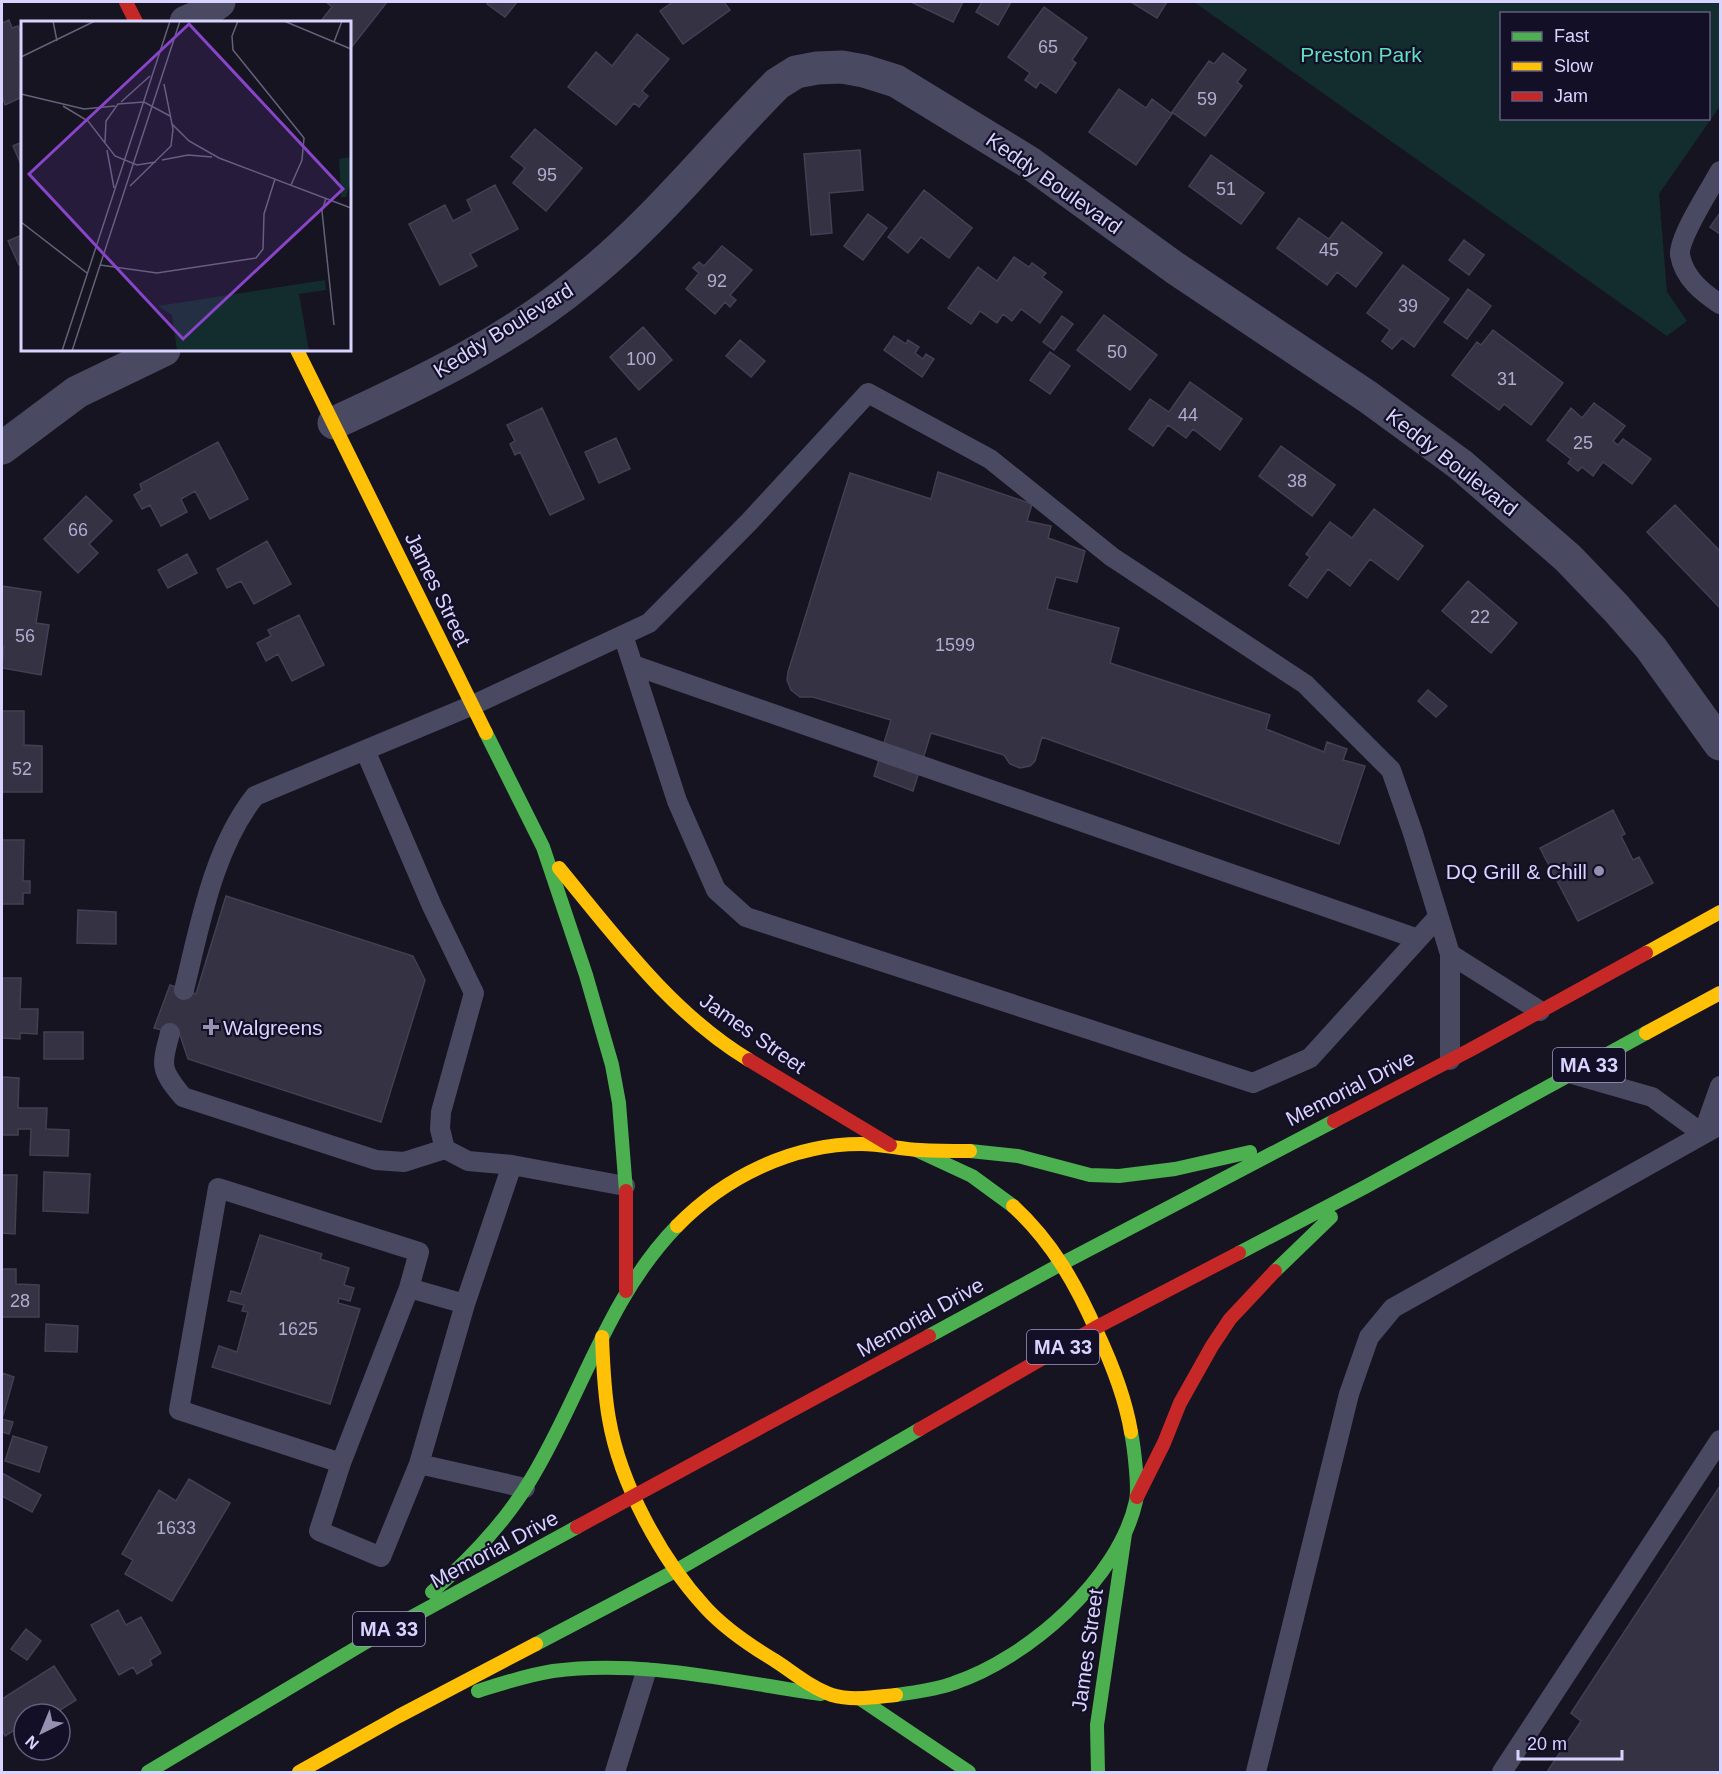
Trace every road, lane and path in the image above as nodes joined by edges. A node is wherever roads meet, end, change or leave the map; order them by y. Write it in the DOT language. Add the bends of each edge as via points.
graph roads {
  1 [pos="126,2"];
  2 [pos="219,2"];
  3 [pos="136,21"];
  4 [pos="188,21"];
  5 [pos="1720,171"];
  6 [pos="1720,304"];
  7 [pos="162,351"];
  8 [pos="297,351"];
  9 [pos="333,423"];
  10 [pos="2,448"];
  11 [pos="623,635"];
  12 [pos="633,665"];
  13 [pos="473,705"];
  14 [pos="1720,744"];
  15 [pos="365,750"];
  16 [pos="543,847"];
  17 [pos="1720,912"];
  18 [pos="1438,917"];
  19 [pos="1418,939"];
  20 [pos="1450,954"];
  21 [pos="184,990"];
  22 [pos="1720,993"];
  23 [pos="1540,1011"];
  24 [pos="170,1033"];
  25 [pos="1450,1060"];
  26 [pos="1572,1074"];
  27 [pos="1720,1086"];
  28 [pos="1712,1129"];
  29 [pos="1290,1143"];
  30 [pos="890,1145"];
  31 [pos="445,1149"];
  32 [pos="916,1150"];
  33 [pos="512,1165"];
  34 [pos="626,1186"];
  35 [pos="1365,1187"];
  36 [pos="1063,1263"];
  37 [pos="409,1288"];
  38 [pos="626,1292"];
  39 [pos="465,1304"];
  40 [pos="1095,1328"];
  41 [pos="602,1337"];
  42 [pos="1720,1440"];
  43 [pos="341,1463"];
  44 [pos="419,1464"];
  45 [pos="525,1488"];
  46 [pos="636,1496"];
  47 [pos="1137,1498"];
  48 [pos="1125,1534"];
  49 [pos="677,1570"];
  50 [pos="366,1642"];
  51 [pos="646,1672"];
  52 [pos="832,1695"];
  53 [pos="859,1698"];
  54 [pos="399,1716"];
  55 [pos="969,1772"];
  56 [pos="148,1773"];
  57 [pos="298,1773"];
  58 [pos="615,1773"];
  59 [pos="1098,1773"];
  60 [pos="1256,1773"];
  61 [pos="1502,1773"];
  1 -- 3 [label="main road"];
  2 -- 4 [label="street"];
  5 -- 6 [label="lane" via="1686,232 1680,253 1688,275"];
  7 -- 10 [label="street" via="77,392"];
  8 -- 9 [label="main road, James Street"];
  9 -- 13 [label="main road, James Street"];
  9 -- 14 [label="street, Keddy Boulevard" via="490,344 585,279 654,214 777,84 796,72 817,68 864,71 916,92 1030,163 1174,268 1368,397 1461,465 1568,558 1616,608 1658,657"];
  11 -- 12 [label="lane"];
  11 -- 13 [label="lane"];
  11 -- 18 [label="lane" via="649,623 868,393 990,459 1112,557 1305,684 1391,771"];
  12 -- 19 [label="lane"];
  12 -- 19 [label="lane" via="677,801 716,890 746,918 1253,1083 1310,1058"];
  13 -- 15 [label="lane"];
  13 -- 16 [label="main road, James Street"];
  15 -- 21 [label="lane" via="255,796 241,813 204,909"];
  15 -- 31 [label="lane" via="474,993 441,1112"];
  16 -- 30 [label="main road, James Street" via="632,957 704,1029 735,1052"];
  16 -- 34 [label="main road, James Street" via="612,1065 624,1137"];
  17 -- 23 [label="main road, Memorial Drive / MA 33"];
  18 -- 19 [label="lane"];
  18 -- 20 [label="lane"];
  20 -- 23 [label="lane"];
  20 -- 25 [label="lane"];
  22 -- 26 [label="main road, MA 33"];
  23 -- 25 [label="main road, Memorial Drive / MA 33"];
  24 -- 31 [label="lane" via="162,1060 165,1076 183,1097 376,1160 404,1162"];
  25 -- 29 [label="main road, Memorial Drive / MA 33"];
  26 -- 28 [label="lane" via="1652,1097"];
  26 -- 35 [label="main road, MA 33"];
  27 -- 28 [label="lane"];
  28 -- 60 [label="lane" via="1393,1308 1369,1337 1347,1403"];
  29 -- 32 [label="main road" via="1166,1170 1098,1176 1015,1155"];
  29 -- 36 [label="main road, Memorial Drive / MA 33"];
  30 -- 32 [label="main road"];
  30 -- 38 [label="main road" via="826,1146 753,1168 724,1185 673,1228"];
  31 -- 33 [label="lane" via="468,1161"];
  32 -- 36 [label="main road" via="979,1180 1036,1228"];
  33 -- 34 [label="lane"];
  33 -- 39 [label="lane"];
  34 -- 38 [label="main road, James Street"];
  35 -- 40 [label="main road, MA 33"];
  35 -- 47 [label="main road" via="1286,1260 1230,1319 1180,1402"];
  36 -- 40 [label="main road"];
  36 -- 46 [label="main road, Memorial Drive / MA 33"];
  37 -- 39 [label="lane"];
  37 -- 43 [label="lane"];
  37 -- 43 [label="lane" via="419,1252 218,1188 179,1410"];
  38 -- 41 [label="main road"];
  39 -- 44 [label="lane"];
  40 -- 47 [label="main road" via="1128,1410"];
  40 -- 49 [label="main road, MA 33"];
  41 -- 45 [label="main road"];
  41 -- 46 [label="main road" via="609,1422"];
  42 -- 61 [label="lane"];
  43 -- 44 [label="lane" via="319,1531 381,1557"];
  44 -- 45 [label="lane"];
  45 -- 50 [label="main road" via="470,1558 418,1604"];
  46 -- 49 [label="main road"];
  46 -- 50 [label="main road, Memorial Drive / MA 33"];
  47 -- 48 [label="main road"];
  48 -- 53 [label="main road" via="1080,1598 1021,1649 964,1680 926,1691"];
  48 -- 59 [label="main road, James Street" via="1097,1725"];
  49 -- 52 [label="main road" via="721,1623 754,1648"];
  49 -- 54 [label="main road, MA 33"];
  50 -- 56 [label="main road, Memorial Drive / MA 33"];
  51 -- 52 [label="main road"];
  51 -- 54 [label="main road" via="565,1670 509,1681"];
  51 -- 58 [label="lane"];
  52 -- 53 [label="main road"];
  53 -- 55 [label="main road"];
  54 -- 57 [label="main road, MA 33"];
}
